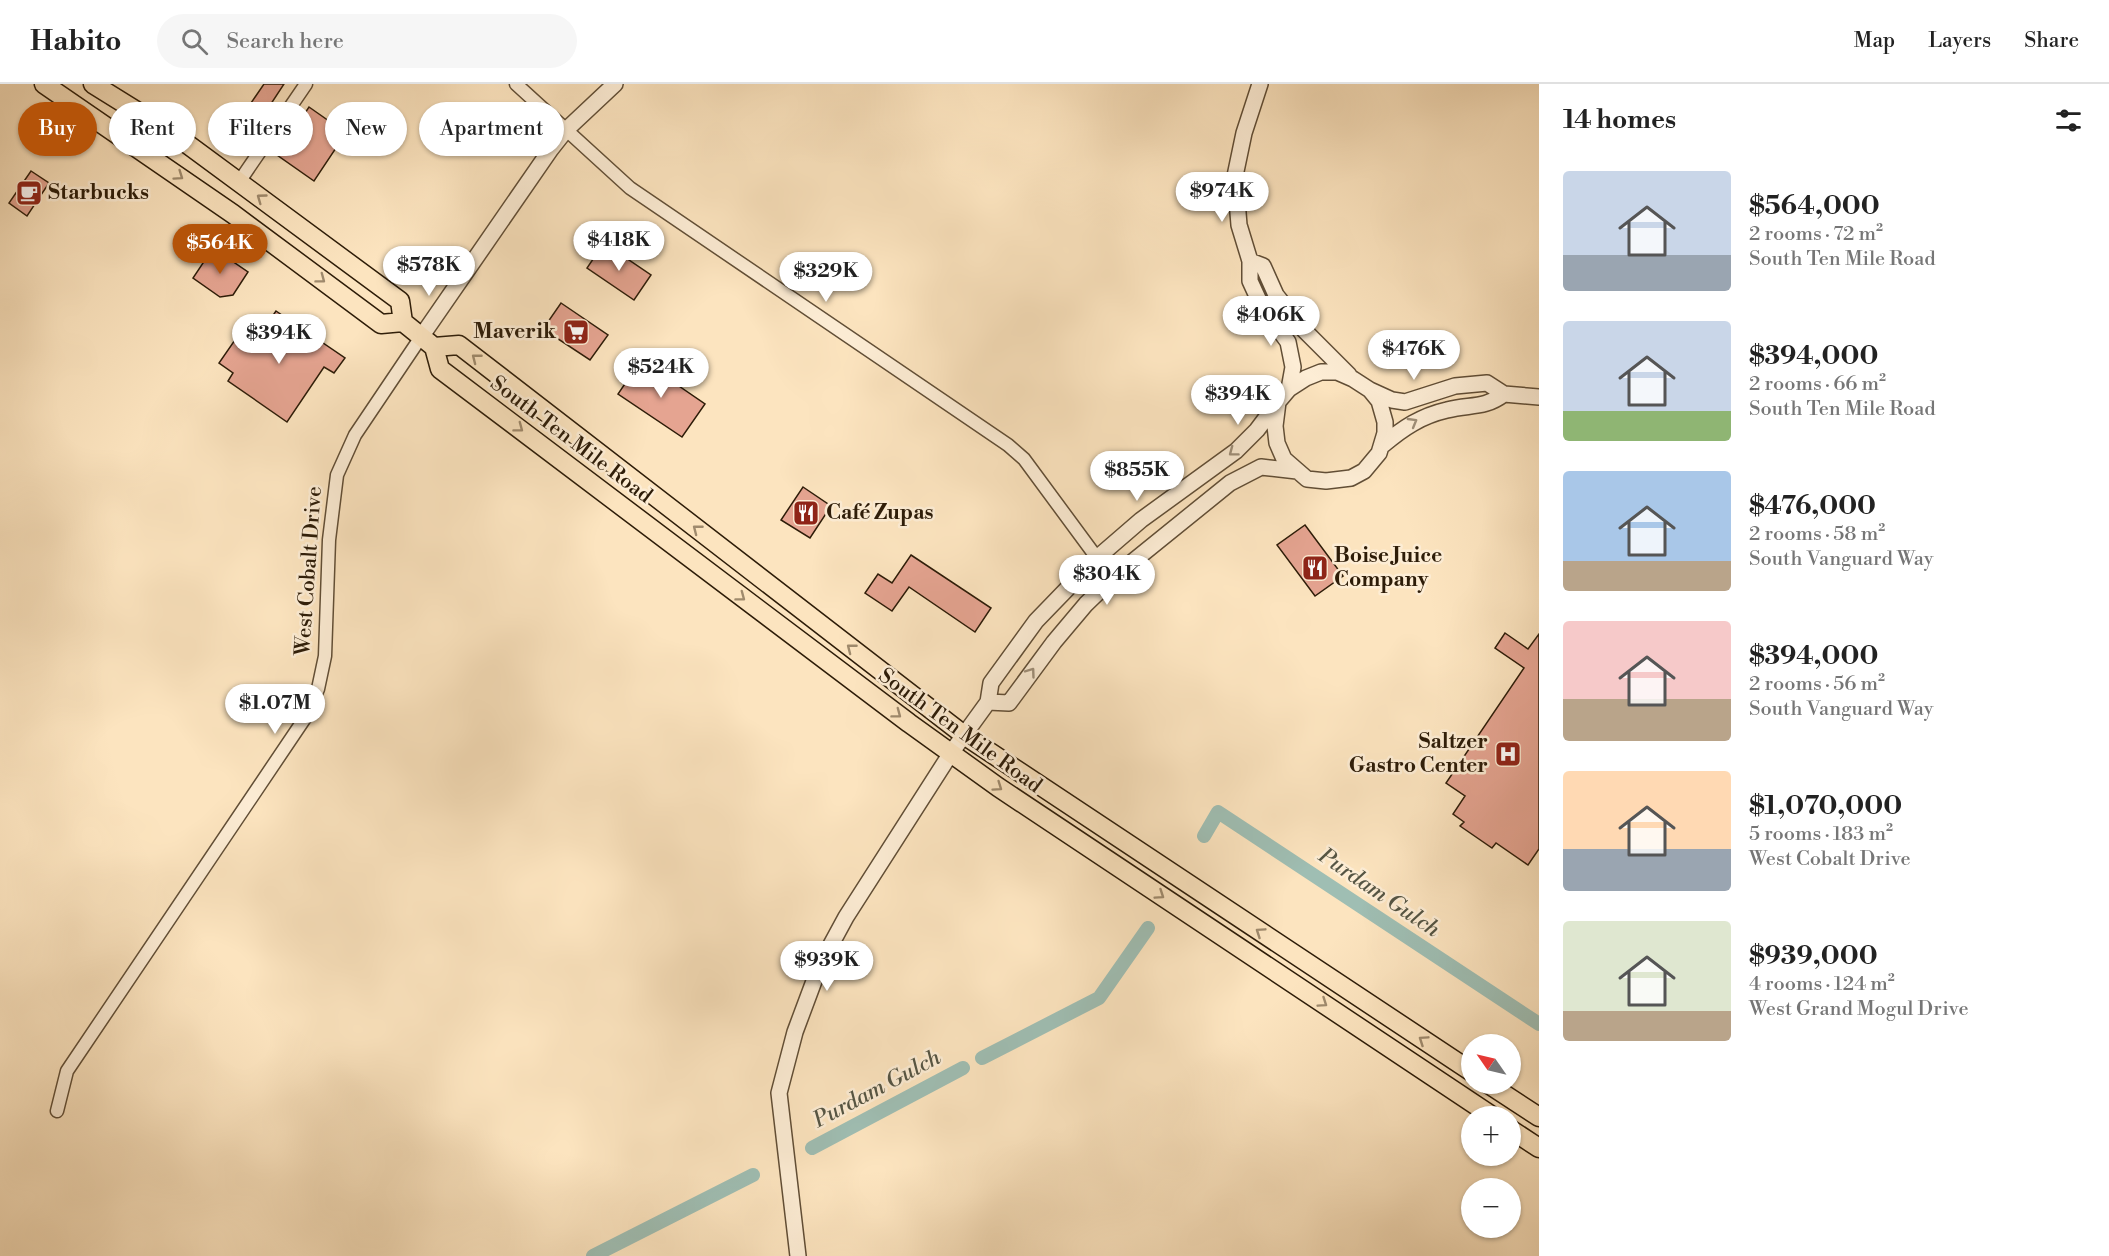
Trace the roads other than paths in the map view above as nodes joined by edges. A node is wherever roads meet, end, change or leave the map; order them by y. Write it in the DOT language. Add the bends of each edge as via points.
graph roads {
  1 [pos="44,84"];
  2 [pos="93,84"];
  3 [pos="306,84"];
  4 [pos="516,84"];
  5 [pos="615,84"];
  6 [pos="1260,84"];
  7 [pos="566,130"];
  8 [pos="240,183"];
  9 [pos="1250,261"];
  10 [pos="403,322"];
  11 [pos="427,342"];
  12 [pos="1353,379"];
  13 [pos="1289,388"];
  14 [pos="1370,390"];
  15 [pos="1504,394"];
  16 [pos="1539,397"];
  17 [pos="1278,402"];
  18 [pos="1383,445"];
  19 [pos="1297,471"];
  20 [pos="1098,558"];
  21 [pos="988,702"];
  22 [pos="964,735"];
  23 [pos="951,753"];
  24 [pos="1461,1065"];
  25 [pos="1504,1094"];
  26 [pos="1477,1106"];
  27 [pos="57,1111"];
  28 [pos="1539,1117"];
  29 [pos="1521,1136"];
  30 [pos="1539,1148"];
  31 [pos="798,1256"];
  1 -- 10 [label="main road, one-way" via="266,237 381,324"];
  2 -- 8 [label="main road, South Ten Mile Road" via="142,113"];
  3 -- 8 [label="street"];
  4 -- 7 [label="street"];
  5 -- 7 [label="street, West Cobalt Drive"];
  6 -- 9 [label="street" via="1235,176 1239,225"];
  7 -- 11 [label="street, West Cobalt Drive"];
  7 -- 20 [label="street" via="630,188 1008,445 1024,459"];
  10 -- 8 [label="main road, South Ten Mile Road, one-way" via="400,301"];
  9 -- 12 [label="street" via="1263,266 1276,295 1304,330"];
  9 -- 13 [label="street" via="1250,281 1261,305 1288,342 1293,367"];
  10 -- 11 [label="main road, South Ten Mile Road"];
  22 -- 11 [label="main road, South Ten Mile Road, one-way" via="459,345"];
  11 -- 23 [label="main road, South Ten Mile Road, one-way" via="440,369"];
  11 -- 27 [label="street, West Cobalt Drive" via="386,386 355,435 337,476 329,540 325,656 318,689 305,718 67,1071"];
  12 -- 13 [label="street" via="1337,372 1321,372"];
  12 -- 14 [label="street"];
  13 -- 17 [label="street"];
  14 -- 15 [label="street" via="1405,402 1455,386 1487,383"];
  14 -- 18 [label="street" via="1382,410"];
  15 -- 16 [label="street"];
  18 -- 15 [label="street, one-way" via="1419,418 1449,409 1491,404"];
  17 -- 19 [label="street" via="1276,443 1284,459"];
  17 -- 20 [label="street, one-way" via="1236,451 1141,520"];
  18 -- 19 [label="street" via="1375,460 1351,478 1307,479"];
  21 -- 19 [label="street, one-way" via="1009,703 1086,604 1230,483 1261,467"];
  20 -- 21 [label="street" via="1036,621 991,683"];
  21 -- 22 [label="street"];
  22 -- 23 [label="street"];
  24 -- 22 [label="main road, South Ten Mile Road, one-way"];
  23 -- 26 [label="main road, South Ten Mile Road, one-way"];
  23 -- 31 [label="street" via="846,917 820,965 795,1032 779,1093"];
  25 -- 28 [label="main road"];
  29 -- 30 [label="main road"];
}
